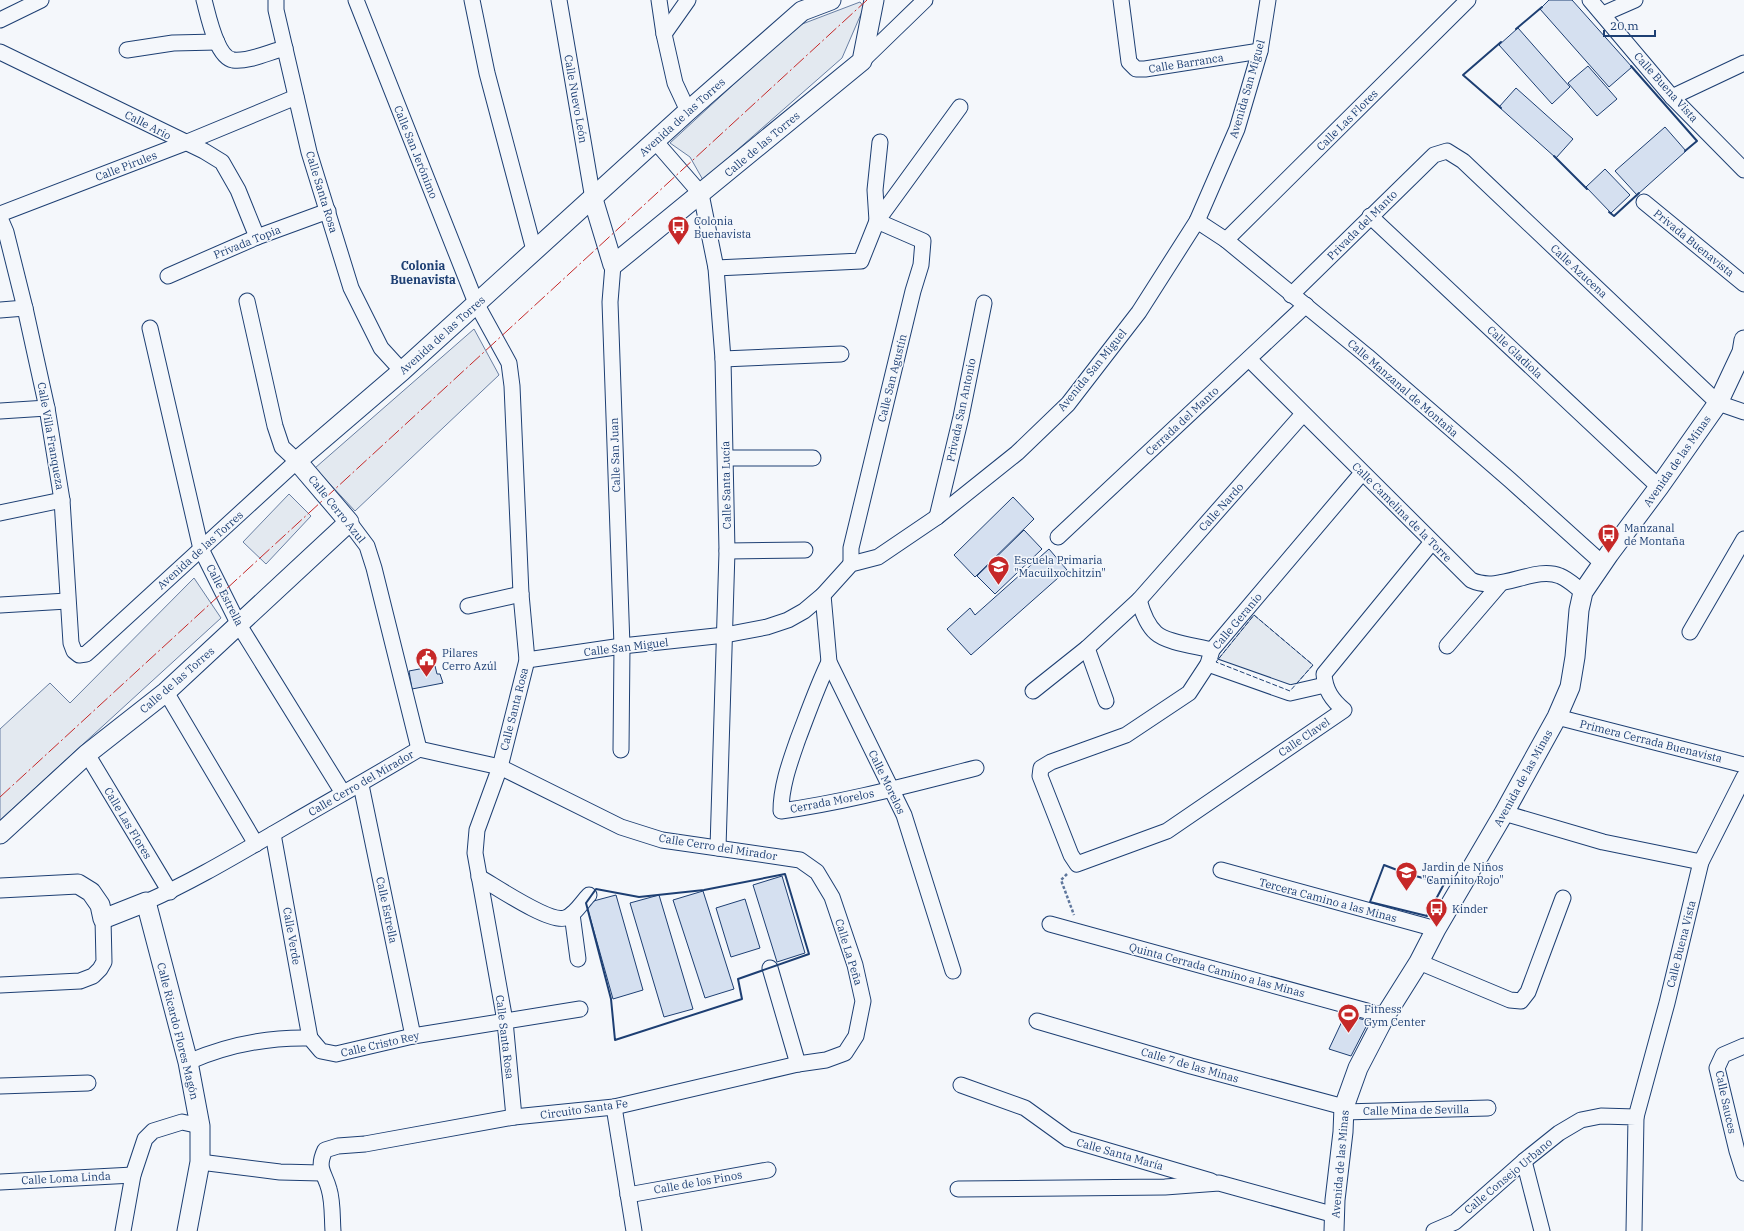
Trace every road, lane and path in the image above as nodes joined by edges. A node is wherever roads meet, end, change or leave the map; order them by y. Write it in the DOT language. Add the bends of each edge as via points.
graph roads {
  1 [pos="41,0"];
  2 [pos="204,0"];
  3 [pos="276,0"];
  4 [pos="356,0"];
  5 [pos="472,0"];
  6 [pos="558,0"];
  7 [pos="659,0"];
  8 [pos="688,0"];
  9 [pos="831,0"];
  10 [pos="874,0"];
  11 [pos="925,0"];
  12 [pos="1121,0"];
  13 [pos="1268,0"];
  14 [pos="1468,0"];
  15 [pos="1590,0"];
  16 [pos="1635,0"];
  17 [pos="805,5"];
  18 [pos="1452,5"];
  19 [pos="1603,14"];
  20 [pos="0,20"];
  21 [pos="664,34"];
  22 [pos="217,42"];
  23 [pos="284,48"];
  24 [pos="127,50"];
  25 [pos="1260,51"];
  26 [pos="0,52"];
  27 [pos="862,60"];
  28 [pos="1744,63"];
  29 [pos="1672,96"];
  30 [pos="296,97"];
  31 [pos="960,107"];
  32 [pos="688,111"];
  33 [pos="655,141"];
  34 [pos="880,142"];
  35 [pos="185,143"];
  36 [pos="1434,155"];
  37 [pos="1744,170"];
  38 [pos="700,194"];
  39 [pos="593,199"];
  40 [pos="1644,202"];
  41 [pos="328,211"];
  42 [pos="0,214"];
  43 [pos="1370,216"];
  44 [pos="0,218"];
  45 [pos="878,221"];
  46 [pos="1197,221"];
  47 [pos="257,237"];
  48 [pos="1226,240"];
  49 [pos="534,250"];
  50 [pos="613,265"];
  51 [pos="716,268"];
  52 [pos="168,276"];
  53 [pos="1744,284"];
  54 [pos="1292,295"];
  55 [pos="247,301"];
  56 [pos="476,303"];
  57 [pos="984,303"];
  58 [pos="1306,305"];
  59 [pos="25,308"];
  60 [pos="0,310"];
  61 [pos="150,328"];
  62 [pos="1744,340"];
  63 [pos="841,354"];
  64 [pos="723,359"];
  65 [pos="1249,359"];
  66 [pos="402,370"];
  67 [pos="1718,403"];
  68 [pos="47,408"];
  69 [pos="0,411"];
  70 [pos="1744,412"];
  71 [pos="1303,414"];
  72 [pos="726,458"];
  73 [pos="813,458"];
  74 [pos="297,461"];
  75 [pos="1362,473"];
  76 [pos="1659,488"];
  77 [pos="62,500"];
  78 [pos="0,513"];
  79 [pos="937,517"];
  80 [pos="349,522"];
  81 [pos="1058,537"];
  82 [pos="1744,539"];
  83 [pos="1432,542"];
  84 [pos="201,549"];
  85 [pos="804,550"];
  86 [pos="727,551"];
  87 [pos="1602,563"];
  88 [pos="851,564"];
  89 [pos="1501,583"];
  90 [pos="1583,592"];
  91 [pos="521,594"];
  92 [pos="823,595"];
  93 [pos="1139,600"];
  94 [pos="67,601"];
  95 [pos="0,605"];
  96 [pos="468,606"];
  97 [pos="239,625"];
  98 [pos="1690,632"];
  99 [pos="725,635"];
  100 [pos="622,646"];
  101 [pos="1447,646"];
  102 [pos="1087,648"];
  103 [pos="79,655"];
  104 [pos="1210,657"];
  105 [pos="527,660"];
  106 [pos="829,662"];
  107 [pos="1325,685"];
  108 [pos="1033,691"];
  109 [pos="166,692"];
  110 [pos="1106,701"];
  111 [pos="1557,717"];
  112 [pos="419,749"];
  113 [pos="622,750"];
  114 [pos="87,754"];
  115 [pos="1744,765"];
  116 [pos="500,768"];
  117 [pos="976,768"];
  118 [pos="1744,777"];
  119 [pos="361,785"];
  120 [pos="891,790"];
  121 [pos="343,793"];
  122 [pos="1504,814"];
  123 [pos="0,834"];
  124 [pos="273,834"];
  125 [pos="256,844"];
  126 [pos="718,848"];
  127 [pos="1701,862"];
  128 [pos="1077,864"];
  129 [pos="1221,870"];
  130 [pos="817,872"];
  131 [pos="479,877"];
  132 [pos="0,888"];
  133 [pos="170,892"];
  134 [pos="589,894"];
  135 [pos="1563,898"];
  136 [pos="146,902"];
  137 [pos="572,914"];
  138 [pos="103,919"];
  139 [pos="1050,924"];
  140 [pos="1436,930"];
  141 [pos="1081,932"];
  142 [pos="578,959"];
  143 [pos="1419,962"];
  144 [pos="770,968"];
  145 [pos="953,971"];
  146 [pos="0,985"];
  147 [pos="580,1009"];
  148 [pos="1384,1016"];
  149 [pos="505,1020"];
  150 [pos="1037,1021"];
  151 [pos="413,1036"];
  152 [pos="856,1036"];
  153 [pos="310,1038"];
  154 [pos="1744,1046"];
  155 [pos="188,1062"];
  156 [pos="798,1064"];
  157 [pos="88,1083"];
  158 [pos="961,1085"];
  159 [pos="0,1086"];
  160 [pos="614,1107"];
  161 [pos="1488,1108"];
  162 [pos="1344,1109"];
  163 [pos="514,1117"];
  164 [pos="1636,1117"];
  165 [pos="200,1126"];
  166 [pos="1740,1150"];
  167 [pos="1524,1161"];
  168 [pos="200,1162"];
  169 [pos="768,1170"];
  170 [pos="322,1173"];
  171 [pos="1744,1173"];
  172 [pos="133,1175"];
  173 [pos="0,1182"];
  174 [pos="1219,1183"];
  175 [pos="958,1189"];
  176 [pos="628,1195"];
  177 [pos="1334,1223"];
  178 [pos="123,1231"];
  179 [pos="187,1231"];
  180 [pos="333,1231"];
  181 [pos="634,1231"];
  182 [pos="1436,1231"];
  183 [pos="1542,1231"];
  184 [pos="1634,1231"];
  1 -- 20 [label="street"];
  2 -- 22 [label="street"];
  3 -- 23 [label="street, Calle Santa Rosa"];
  4 -- 56 [label="street, Calle San Jerónimo"];
  5 -- 49 [label="street" via="487,73"];
  6 -- 39 [label="street, Calle Nuevo León"];
  7 -- 21 [label="street"];
  8 -- 21 [label="street"];
  9 -- 17 [label="street, Avenida de las Torres"];
  10 -- 27 [label="street"];
  11 -- 27 [label="street"];
  12 -- 25 [label="street, Calle Barranca" via="1129,62 1136,69"];
  13 -- 25 [label="street, Avenida San Miguel"];
  14 -- 18 [label="street, Calle Las Flores"];
  15 -- 19 [label="street, Calle Buena Vista"];
  16 -- 19 [label="street"];
  17 -- 32 [label="street, Avenida de las Torres"];
  18 -- 48 [label="street, Calle Las Flores"];
  19 -- 29 [label="street, Calle Buena Vista"];
  21 -- 32 [label="street" via="675,83"];
  22 -- 23 [label="street" via="225,55 232,60 247,59"];
  22 -- 24 [label="street" via="173,43"];
  23 -- 30 [label="street, Calle Santa Rosa"];
  25 -- 46 [label="street, Avenida San Miguel" via="1237,129"];
  26 -- 35 [label="street, Calle Ario"];
  27 -- 38 [label="street, Calle de las Torres"];
  28 -- 29 [label="street"];
  29 -- 37 [label="street, Calle Buena Vista"];
  30 -- 35 [label="street, Calle Pirules"];
  30 -- 41 [label="street, Calle Santa Rosa" via="309,152"];
  31 -- 45 [label="street"];
  32 -- 33 [label="street, Avenida de las Torres"];
  33 -- 38 [label="street, Calle Santa Lucía"];
  33 -- 39 [label="street, Avenida de las Torres"];
  34 -- 45 [label="street" via="875,190"];
  35 -- 42 [label="street, Calle Pirules"];
  35 -- 47 [label="street, Calle Ario" via="222,162 238,190"];
  36 -- 43 [label="street, Privada del Manto"];
  36 -- 67 [label="street, Calle Azucena" via="1447,151 1463,161"];
  38 -- 50 [label="street, Calle de las Torres"];
  38 -- 51 [label="street, Calle Santa Lucía"];
  39 -- 49 [label="street, Avenida de las Torres"];
  39 -- 50 [label="street"];
  40 -- 53 [label="street, Privada Buenavista"];
  41 -- 47 [label="street, Privada Topia"];
  41 -- 66 [label="street, Calle Santa Rosa" via="351,288 381,348"];
  43 -- 54 [label="street, Privada del Manto"];
  43 -- 76 [label="street, Calle Gladiola"];
  44 -- 59 [label="street, Calle Villa Franqueza" via="6,232"];
  45 -- 51 [label="street" via="861,261"];
  45 -- 88 [label="street, Calle San Agustín" via="923,241 921,265 851,548"];
  46 -- 48 [label="street, Calle Manzanal de Montaña"];
  46 -- 79 [label="street, Avenida San Miguel" via="1139,312 1068,404 1017,453"];
  47 -- 52 [label="street, Privada Topia"];
  48 -- 54 [label="street, Calle Manzanal de Montaña"];
  49 -- 56 [label="street, Avenida de las Torres"];
  50 -- 100 [label="street, Calle San Juan" via="610,302"];
  51 -- 64 [label="street, Calle Santa Lucía"];
  54 -- 58 [label="street, Calle Manzanal de Montaña"];
  55 -- 74 [label="street, Calle Cerro Azul" via="275,426 282,447"];
  56 -- 66 [label="street, Avenida de las Torres"];
  56 -- 91 [label="street, Calle Santa Rosa" via="509,363"];
  57 -- 79 [label="street, Privada San Antonio"];
  58 -- 65 [label="street, Cerrada del Manto"];
  58 -- 87 [label="street, Calle Manzanal de Montaña"];
  59 -- 60 [label="street"];
  59 -- 68 [label="street, Calle Villa Franqueza"];
  61 -- 84 [label="street, Calle Estrella"];
  62 -- 67 [label="street, Avenida de las Minas" via="1742,352"];
  63 -- 64 [label="street"];
  64 -- 72 [label="street, Calle Santa Lucía"];
  65 -- 71 [label="street, Calle Camelina de la Torre"];
  65 -- 81 [label="street, Cerrada del Manto"];
  66 -- 74 [label="street, Avenida de las Torres"];
  67 -- 70 [label="street"];
  67 -- 76 [label="street, Avenida de las Minas"];
  68 -- 69 [label="street"];
  68 -- 77 [label="street, Calle Villa Franqueza"];
  71 -- 75 [label="street, Calle Camelina de la Torre"];
  71 -- 93 [label="street, Calle Nardo"];
  72 -- 73 [label="street"];
  72 -- 86 [label="street, Calle Santa Lucía"];
  74 -- 80 [label="street, Calle Cerro Azul"];
  74 -- 84 [label="street, Avenida de las Torres"];
  75 -- 83 [label="street, Calle Camelina de la Torre"];
  75 -- 104 [label="street, Calle Geranio"];
  76 -- 87 [label="street, Avenida de las Minas"];
  77 -- 78 [label="street"];
  77 -- 94 [label="street, Calle Villa Franqueza"];
  79 -- 88 [label="street, Avenida San Miguel" via="878,557"];
  80 -- 97 [label="street, Calle de las Torres"];
  80 -- 112 [label="street, Calle Cerro Azul" via="367,546 374,568"];
  82 -- 98 [label="street"];
  83 -- 89 [label="street, Calle Camelina de la Torre" via="1471,580 1480,585"];
  83 -- 107 [label="street" via="1324,674"];
  84 -- 97 [label="street, Calle Estrella"];
  84 -- 103 [label="street, Avenida de las Torres" via="86,654"];
  85 -- 86 [label="street"];
  86 -- 99 [label="street, Calle Santa Lucía"];
  87 -- 90 [label="street, Avenida de las Minas"];
  88 -- 92 [label="street"];
  89 -- 90 [label="street, Calle Camelina de la Torre" via="1545,573 1560,575"];
  89 -- 101 [label="street"];
  90 -- 111 [label="street, Avenida de las Minas" via="1570,687"];
  91 -- 96 [label="street"];
  91 -- 105 [label="street, Calle Santa Rosa"];
  92 -- 99 [label="street" via="788,620"];
  92 -- 106 [label="street, Calle Morelos"];
  93 -- 102 [label="street, Calle Nardo"];
  93 -- 104 [label="street" via="1144,615 1156,633"];
  94 -- 95 [label="street"];
  94 -- 103 [label="street, Calle Villa Franqueza" via="71,642 74,651"];
  97 -- 109 [label="street, Calle de las Torres"];
  97 -- 121 [label="street, Calle Estrella"];
  99 -- 100 [label="street, Calle San Miguel"];
  99 -- 126 [label="street, Calle Santa Lucía"];
  100 -- 105 [label="street, Calle San Miguel"];
  100 -- 113 [label="street"];
  102 -- 108 [label="street, Calle Nardo"];
  102 -- 110 [label="street"];
  104 -- 107 [label="street" via="1290,693"];
  104 -- 128 [label="street, Calle Geranio" via="1189,693 1126,735 1041,768 1040,776 1071,855"];
  105 -- 116 [label="street, Calle Santa Rosa"];
  106 -- 120 [label="street, Calle Morelos"];
  106 -- 120 [label="street, Cerrada Morelos" via="814,694 792,756 781,798 781,811"];
  107 -- 128 [label="street, Calle Clavel" via="1333,701 1344,710 1167,831"];
  109 -- 114 [label="street, Calle de las Torres"];
  109 -- 125 [label="street"];
  111 -- 115 [label="street, Primera Cerrada Buenavista"];
  111 -- 122 [label="street, Avenida de las Minas"];
  112 -- 116 [label="street, Calle Cerro del Mirador"];
  112 -- 119 [label="street, Calle Cerro del Mirador"];
  114 -- 123 [label="street, Calle de las Torres"];
  114 -- 133 [label="street, Calle Las Flores"];
  116 -- 126 [label="street, Calle Cerro del Mirador" via="621,827 662,840"];
  116 -- 131 [label="street, Calle Santa Rosa" via="477,830 475,853"];
  117 -- 120 [label="street, Cerrada Morelos"];
  118 -- 127 [label="street, Calle Buena Vista"];
  119 -- 121 [label="street, Calle Cerro del Mirador"];
  119 -- 151 [label="street, Calle Estrella"];
  120 -- 145 [label="street, Calle Morelos" via="904,815"];
  121 -- 124 [label="street, Calle Cerro del Mirador"];
  122 -- 127 [label="street" via="1603,842"];
  122 -- 140 [label="street, Avenida de las Minas"];
  124 -- 125 [label="street, Calle Cerro del Mirador"];
  124 -- 153 [label="street, Calle Verde"];
  125 -- 133 [label="street, Calle Cerro del Mirador"];
  126 -- 130 [label="street, Calle Cerro del Mirador" via="800,860"];
  127 -- 164 [label="street, Calle Buena Vista"];
  128 -- 141 [label="path" via="1061,880"];
  129 -- 140 [label="street, Tercera Camino a las Minas"];
  130 -- 152 [label="street, Calle La Peña" via="832,897 855,965 863,1001"];
  131 -- 137 [label="street" via="554,919"];
  131 -- 149 [label="street, Calle Santa Rosa"];
  132 -- 138 [label="street" via="78,884 91,892 100,905"];
  133 -- 136 [label="street, Calle Cerro del Mirador"];
  134 -- 137 [label="street"];
  135 -- 143 [label="street" via="1528,992 1521,1001 1510,1000"];
  136 -- 138 [label="street, Calle Cerro del Mirador"];
  136 -- 155 [label="street, Calle Ricardo Flores Magón"];
  137 -- 142 [label="street"];
  138 -- 146 [label="street" via="104,962 93,976 80,981"];
  139 -- 141 [label="street, Quinta Cerrada Camino a las Minas"];
  140 -- 143 [label="street, Avenida de las Minas"];
  141 -- 148 [label="street, Quinta Cerrada Camino a las Minas"];
  143 -- 148 [label="street, Avenida de las Minas"];
  144 -- 156 [label="street"];
  147 -- 149 [label="street, Calle Cristo Rey"];
  148 -- 162 [label="street, Avenida de las Minas" via="1358,1068"];
  149 -- 151 [label="street, Calle Cristo Rey"];
  149 -- 163 [label="street, Calle Santa Rosa"];
  150 -- 162 [label="street, Calle 7 de las Minas"];
  151 -- 153 [label="street, Calle Cristo Rey" via="336,1054 321,1051"];
  152 -- 156 [label="street, Circuito Santa Fe" via="845,1053 826,1060"];
  153 -- 155 [label="street" via="250,1042 205,1054"];
  154 -- 166 [label="street, Calle Sauces" via="1723,1055 1717,1068"];
  155 -- 165 [label="street, Calle Ricardo Flores Magón"];
  156 -- 160 [label="street, Circuito Santa Fe"];
  157 -- 159 [label="street"];
  158 -- 174 [label="street, Calle Santa María" via="1025,1108 1068,1139"];
  160 -- 163 [label="street, Circuito Santa Fe"];
  160 -- 176 [label="street"];
  161 -- 162 [label="street, Calle Mina de Sevilla"];
  162 -- 177 [label="street, Avenida de las Minas"];
  163 -- 170 [label="street, Circuito Santa Fe" via="365,1144 338,1146 325,1150 320,1159"];
  164 -- 167 [label="street, Calle Consejo Urbano" via="1601,1116 1582,1120 1559,1133"];
  164 -- 184 [label="street"];
  165 -- 168 [label="street, Calle Ricardo Flores Magón"];
  165 -- 172 [label="street" via="182,1122 153,1131 144,1139"];
  166 -- 171 [label="street, Calle Sauces"];
  167 -- 182 [label="street, Calle Consejo Urbano" via="1455,1222"];
  167 -- 183 [label="street"];
  168 -- 170 [label="street" via="280,1172"];
  168 -- 179 [label="street, Calle Ricardo Flores Magón"];
  169 -- 176 [label="street, Calle de los Pinos"];
  170 -- 180 [label="street" via="329,1189"];
  172 -- 173 [label="street, Calle Loma Linda"];
  172 -- 178 [label="street"];
  174 -- 175 [label="street, Calle Santa María" via="1165,1187"];
  174 -- 177 [label="street, Calle Santa María"];
  176 -- 181 [label="street"];
}
